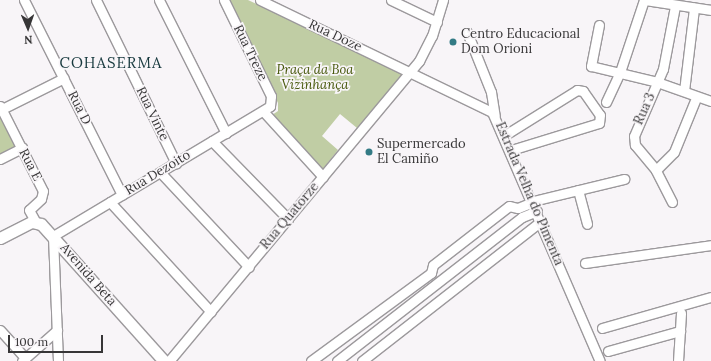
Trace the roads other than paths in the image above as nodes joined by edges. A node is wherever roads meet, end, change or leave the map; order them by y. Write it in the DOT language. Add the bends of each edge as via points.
graph roads {
  1 [pos="24,0"];
  2 [pos="96,0"];
  3 [pos="159,0"];
  4 [pos="224,0"];
  5 [pos="260,0"];
  6 [pos="391,0"];
  7 [pos="443,0"];
  8 [pos="644,0"];
  9 [pos="675,6"];
  10 [pos="694,8"];
  11 [pos="711,10"];
  12 [pos="437,22"];
  13 [pos="599,25"];
  14 [pos="467,32"];
  15 [pos="410,71"];
  16 [pos="620,72"];
  17 [pos="64,78"];
  18 [pos="657,82"];
  19 [pos="684,91"];
  20 [pos="696,98"];
  21 [pos="711,101"];
  22 [pos="606,102"];
  23 [pos="1,108"];
  24 [pos="263,111"];
  25 [pos="496,116"];
  26 [pos="226,133"];
  27 [pos="505,135"];
  28 [pos="212,141"];
  29 [pos="22,148"];
  30 [pos="511,150"];
  31 [pos="0,158"];
  32 [pos="176,163"];
  33 [pos="656,170"];
  34 [pos="160,172"];
  35 [pos="323,177"];
  36 [pos="624,179"];
  37 [pos="578,190"];
  38 [pos="122,194"];
  39 [pos="110,202"];
  40 [pos="672,202"];
  41 [pos="534,205"];
  42 [pos="288,219"];
  43 [pos="35,221"];
  44 [pos="541,221"];
  45 [pos="587,224"];
  46 [pos="53,236"];
  47 [pos="0,238"];
  48 [pos="711,245"];
  49 [pos="585,263"];
  50 [pos="249,267"];
  51 [pos="708,298"];
  52 [pos="211,312"];
  53 [pos="681,313"];
  54 [pos="602,328"];
  55 [pos="0,330"];
  56 [pos="57,330"];
  57 [pos="680,331"];
  58 [pos="608,351"];
  59 [pos="24,360"];
  60 [pos="58,361"];
  61 [pos="164,361"];
  62 [pos="169,361"];
  63 [pos="311,361"];
  64 [pos="337,361"];
  65 [pos="362,361"];
  66 [pos="600,361"];
  67 [pos="678,361"];
  1 -- 17 [label="street, Rua D"];
  2 -- 32 [label="street, Rua Vinte"];
  3 -- 26 [label="street"];
  4 -- 24 [label="street, Rua Treze" via="271,96 270,106"];
  5 -- 15 [label="street, Rua Doze"];
  6 -- 12 [label="street"];
  7 -- 12 [label="street, Rua Quatorze"];
  8 -- 9 [label="street"];
  8 -- 16 [label="street"];
  9 -- 10 [label="street"];
  9 -- 18 [label="street, Rua 3" via="668,50"];
  10 -- 11 [label="street"];
  10 -- 19 [label="street"];
  12 -- 15 [label="street, Rua Quatorze" via="426,51"];
  13 -- 16 [label="street" via="591,66"];
  14 -- 25 [label="street" via="491,92"];
  15 -- 25 [label="street, Estrada Velha do Pimenta"];
  15 -- 35 [label="street, Rua Quatorze"];
  16 -- 18 [label="street"];
  16 -- 22 [label="street"];
  17 -- 23 [label="street"];
  17 -- 38 [label="street, Rua D"];
  18 -- 19 [label="street"];
  18 -- 33 [label="street, Rua 3" via="634,136 635,145"];
  19 -- 20 [label="street"];
  20 -- 21 [label="street"];
  20 -- 33 [label="street" via="674,152"];
  23 -- 29 [label="street, Rua E"];
  24 -- 26 [label="street, Rua Dezoito"];
  24 -- 35 [label="street"];
  25 -- 27 [label="street, Estrada Velha do Pimenta"];
  26 -- 28 [label="street, Rua Dezoito"];
  27 -- 30 [label="street, Estrada Velha do Pimenta"];
  27 -- 30 [label="street" via="577,90 583,91 600,115 599,123"];
  28 -- 32 [label="street, Rua Dezoito"];
  28 -- 42 [label="street"];
  29 -- 31 [label="street"];
  29 -- 43 [label="street, Rua E" via="43,193 30,208"];
  30 -- 41 [label="street, Estrada Velha do Pimenta"];
  32 -- 34 [label="street, Rua Dezoito"];
  33 -- 40 [label="street, Rua 3"];
  34 -- 38 [label="street, Rua Dezoito"];
  34 -- 50 [label="street"];
  35 -- 42 [label="street, Rua Quatorze"];
  36 -- 37 [label="street"];
  37 -- 41 [label="street"];
  37 -- 45 [label="street"];
  38 -- 39 [label="street, Rua Dezoito"];
  39 -- 46 [label="street, Rua Dezoito"];
  39 -- 52 [label="street"];
  41 -- 44 [label="street, Estrada Velha do Pimenta"];
  41 -- 63 [label="street" via="518,208 509,206 433,265 431,273"];
  41 -- 64 [label="street"];
  42 -- 50 [label="street, Rua Quatorze"];
  43 -- 46 [label="main road, Avenida Beta"];
  43 -- 47 [label="main road"];
  44 -- 65 [label="street"];
  44 -- 66 [label="street, Estrada Velha do Pimenta"];
  46 -- 56 [label="street"];
  46 -- 61 [label="main road, Avenida Beta"];
  48 -- 49 [label="street"];
  50 -- 52 [label="street, Rua Quatorze"];
  51 -- 54 [label="street"];
  52 -- 62 [label="street, Rua Quatorze"];
  53 -- 57 [label="street"];
  55 -- 59 [label="street"];
  56 -- 59 [label="street"];
  56 -- 60 [label="street"];
  57 -- 58 [label="street"];
  57 -- 67 [label="street"];
}
